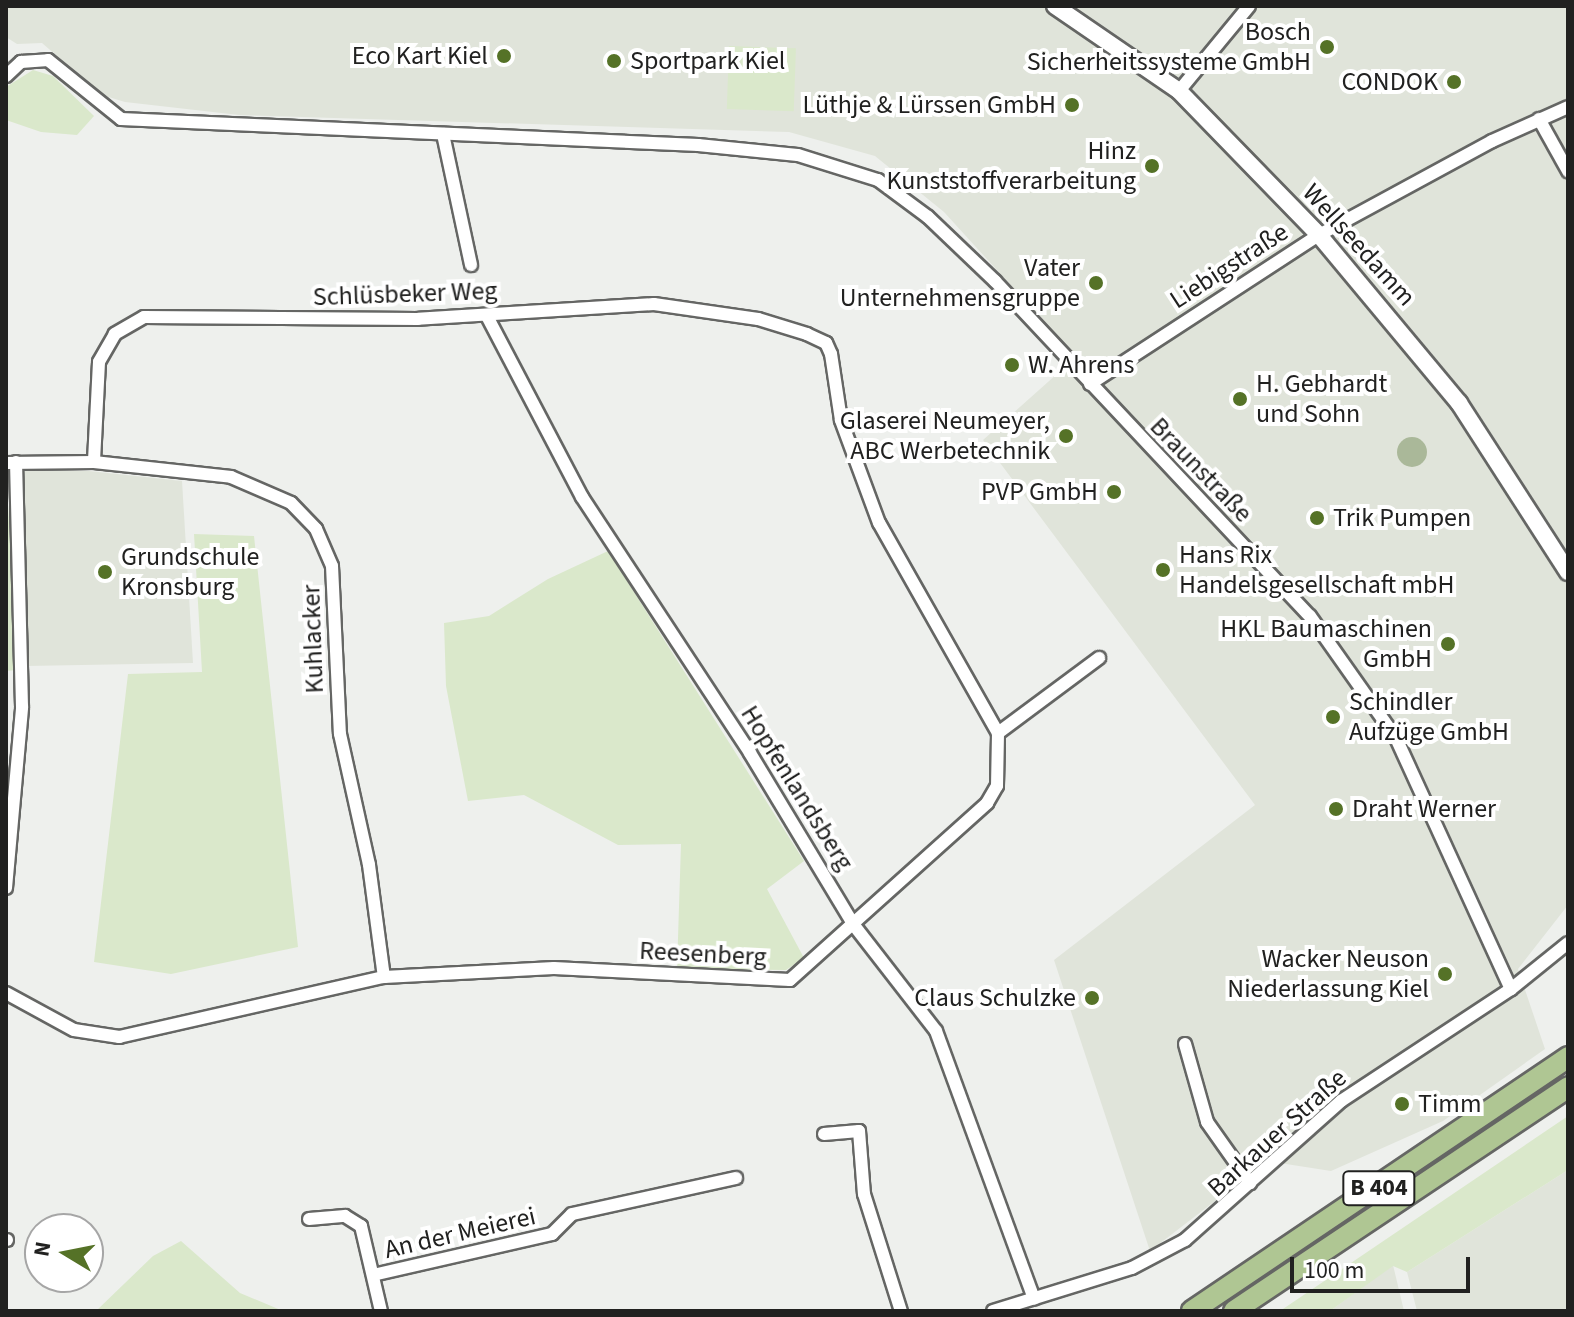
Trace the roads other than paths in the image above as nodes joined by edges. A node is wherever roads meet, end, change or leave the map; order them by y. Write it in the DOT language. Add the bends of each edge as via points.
graph roads {
  1 [pos="1055,6"];
  2 [pos="1249,6"];
  3 [pos="6,76"];
  4 [pos="1179,91"];
  5 [pos="1568,107"];
  6 [pos="1539,119"];
  7 [pos="443,134"];
  8 [pos="1568,171"];
  9 [pos="1319,235"];
  10 [pos="471,265"];
  11 [pos="487,316"];
  12 [pos="826,343"];
  13 [pos="1090,384"];
  14 [pos="94,462"];
  15 [pos="11,463"];
  16 [pos="1568,572"];
  17 [pos="1099,658"];
  18 [pos="998,733"];
  19 [pos="6,888"];
  20 [pos="853,924"];
  21 [pos="1568,943"];
  22 [pos="384,977"];
  23 [pos="1511,989"];
  24 [pos="6,993"];
  25 [pos="1185,1044"];
  26 [pos="1568,1057"];
  27 [pos="1568,1087"];
  28 [pos="824,1134"];
  29 [pos="736,1178"];
  30 [pos="1250,1183"];
  31 [pos="309,1219"];
  32 [pos="373,1275"];
  33 [pos="1034,1299"];
  34 [pos="381,1311"];
  35 [pos="901,1311"];
  36 [pos="993,1311"];
  37 [pos="1192,1311"];
  38 [pos="1234,1311"];
  1 -- 4 [label="main road, Wellseedamm"];
  2 -- 4 [label="street"];
  3 -- 7 [label="street, Braunstraße" via="21,62 48,60 121,119"];
  4 -- 9 [label="main road, Wellseedamm"];
  5 -- 6 [label="street, Liebigstraße"];
  6 -- 8 [label="street"];
  6 -- 9 [label="street, Liebigstraße"];
  7 -- 10 [label="street"];
  7 -- 13 [label="street, Braunstraße" via="758,150 839,165 878,180 939,227"];
  9 -- 13 [label="street, Liebigstraße"];
  9 -- 16 [label="main road, Wellseedamm" via="1451,391"];
  11 -- 12 [label="street, Schlüsbeker Weg" via="593,304 654,304 758,319"];
  11 -- 14 [label="street, Schlüsbeker Weg" via="144,317 115,334 99,362"];
  11 -- 20 [label="street, Hopfenlandsberg" via="582,497 758,766"];
  12 -- 18 [label="street, Reesenberg" via="860,479"];
  13 -- 23 [label="street, Braunstraße" via="1310,616 1364,687 1396,738"];
  14 -- 15 [label="street, Kuhlacker"];
  14 -- 22 [label="street, Kuhlacker" via="231,477 291,503 316,529 332,566 340,734 369,865"];
  15 -- 19 [label="street" via="17,496 22,707"];
  17 -- 18 [label="street"];
  18 -- 20 [label="street, Reesenberg" via="997,786 987,803"];
  20 -- 22 [label="street, Reesenberg" via="790,980 554,968"];
  20 -- 33 [label="street, Hopfenlandsberg" via="936,1031"];
  21 -- 23 [label="street, Barkauer Straße"];
  22 -- 24 [label="street, Reesenberg" via="119,1037 74,1030"];
  23 -- 30 [label="street, Barkauer Straße" via="1341,1101"];
  25 -- 30 [label="street" via="1207,1122"];
  26 -- 37 [label="highway, B 404"];
  27 -- 38 [label="highway, B 404"];
  28 -- 35 [label="street" via="859,1131 864,1194"];
  29 -- 32 [label="street, An der Meierei" via="572,1214 552,1234"];
  30 -- 33 [label="street, Barkauer Straße" via="1211,1223 1161,1256"];
  31 -- 32 [label="street" via="345,1216 361,1226"];
  32 -- 34 [label="street"];
  33 -- 36 [label="street, Barkauer Straße"];
}
